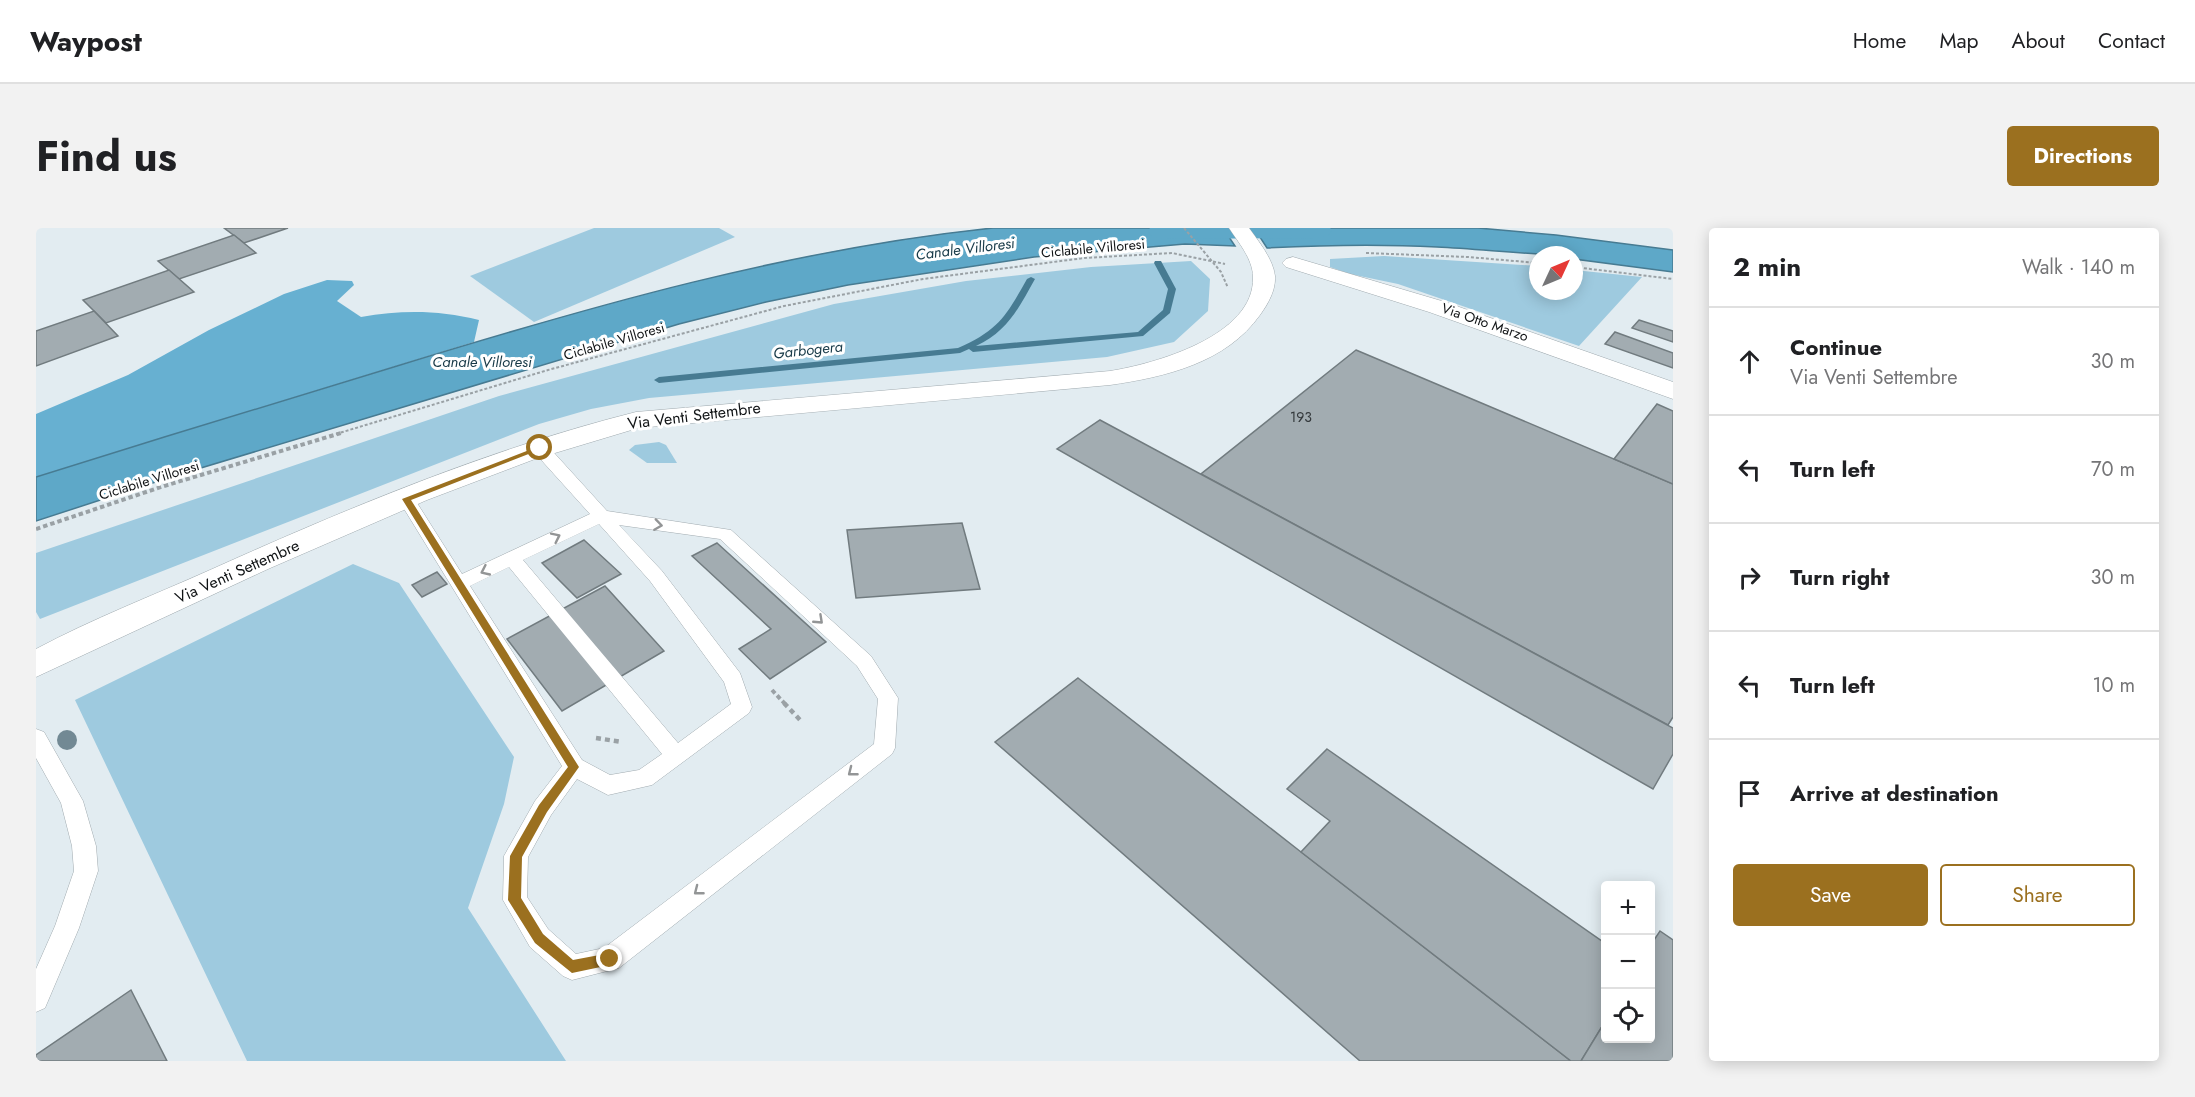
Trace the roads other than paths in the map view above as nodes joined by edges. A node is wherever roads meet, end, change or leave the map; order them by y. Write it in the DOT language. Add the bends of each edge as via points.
graph roads {
  1 [pos="1245,238"];
  2 [pos="1293,263"];
  3 [pos="1673,391"];
  4 [pos="540,448"];
  5 [pos="406,499"];
  6 [pos="600,516"];
  7 [pos="512,559"];
  8 [pos="459,583"];
  9 [pos="36,664"];
  10 [pos="36,738"];
  11 [pos="676,756"];
  12 [pos="574,767"];
  13 [pos="36,999"];
  1 -- 4 [label="street, Via Venti Settembre" via="1264,277 1255,306 1221,342 1191,359 1158,370 1062,383 636,420"];
  2 -- 3 [label="street, Via Otto Marzo" via="1475,318"];
  4 -- 5 [label="street, Via Venti Settembre"];
  4 -- 6 [label="lane"];
  5 -- 8 [label="lane"];
  5 -- 9 [label="street, Via Venti Settembre" via="260,560"];
  7 -- 6 [label="lane, one-way"];
  6 -- 11 [label="lane" via="656,576 734,679 740,697 742,706"];
  6 -- 12 [label="lane, one-way" via="725,534 864,661 888,698 884,748 610,959 572,967 539,939 514,900 516,856 543,808"];
  7 -- 8 [label="lane, one-way"];
  7 -- 11 [label="lane"];
  8 -- 12 [label="lane"];
  10 -- 13 [label="lane" via="72,801 86,871 67,928"];
  11 -- 12 [label="lane" via="644,778 608,785"];
}
